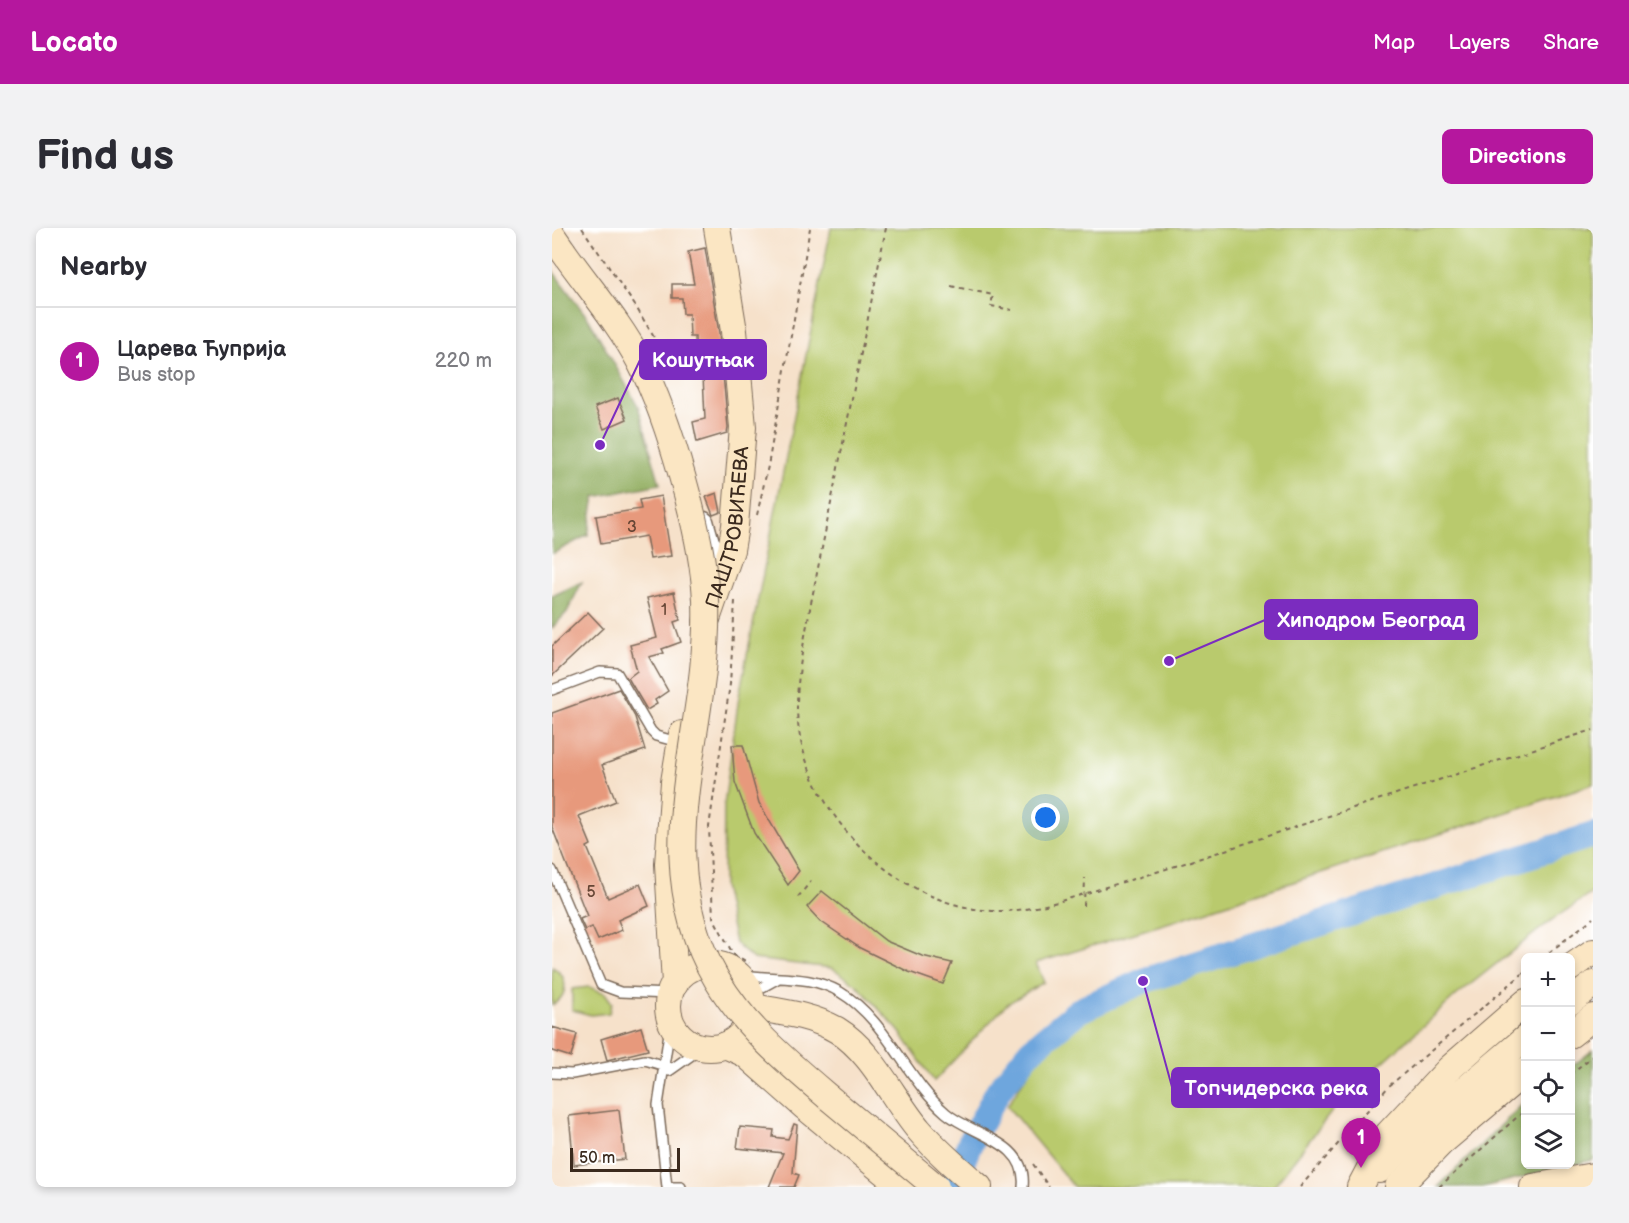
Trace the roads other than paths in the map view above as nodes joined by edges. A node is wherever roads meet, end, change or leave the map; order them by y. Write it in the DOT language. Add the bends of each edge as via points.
graph roads {
  1 [pos="717,228"];
  2 [pos="558,243"];
  3 [pos="658,374"];
  4 [pos="726,564"];
  5 [pos="552,690"];
  6 [pos="680,742"];
  7 [pos="552,870"];
  8 [pos="669,896"];
  9 [pos="1593,952"];
  10 [pos="712,964"];
  11 [pos="1575,965"];
  12 [pos="779,977"];
  13 [pos="1593,984"];
  14 [pos="749,985"];
  15 [pos="673,989"];
  16 [pos="1593,996"];
  17 [pos="1575,998"];
  18 [pos="1521,1006"];
  19 [pos="1575,1010"];
  20 [pos="1593,1017"];
  21 [pos="671,1020"];
  22 [pos="1575,1031"];
  23 [pos="1521,1042"];
  24 [pos="714,1046"];
  25 [pos="1521,1053"];
  26 [pos="667,1066"];
  27 [pos="552,1073"];
  28 [pos="1521,1075"];
  29 [pos="1593,1176"];
  30 [pos="667,1187"];
  31 [pos="681,1187"];
  32 [pos="902,1187"];
  33 [pos="936,1187"];
  34 [pos="979,1187"];
  35 [pos="1023,1187"];
  36 [pos="1362,1187"];
  37 [pos="1384,1187"];
  38 [pos="1398,1187"];
  39 [pos="1533,1187"];
  1 -- 4 [label="main road, ПАШТРОВИЋЕВА" via="743,403 735,526"];
  2 -- 33 [label="main road, bridge" via="610,314 639,362 662,418 695,533 706,598 705,646 681,851 685,895 699,942 721,986 762,1038"];
  3 -- 4 [label="street" via="710,542"];
  4 -- 6 [label="main road, ПАШТРОВИЋЕВА" via="701,634"];
  5 -- 6 [label="lane" via="600,672 617,673 651,731"];
  6 -- 8 [label="main road, ПАШТРОВИЋЕВА" via="670,824"];
  7 -- 15 [label="lane" via="601,985 620,992"];
  8 -- 10 [label="main road, ПАШТРОВИЋЕВА" via="685,942"];
  8 -- 15 [label="main road, ПАШТРОВИЋЕВА"];
  9 -- 11 [label="main road"];
  10 -- 14 [label="main road" via="726,967"];
  10 -- 15 [label="main road" via="690,969"];
  12 -- 14 [label="lane"];
  12 -- 14 [label="lane"];
  12 -- 35 [label="lane" via="815,981 850,1000 933,1100 960,1124 1008,1149 1020,1163"];
  13 -- 17 [label="main road"];
  14 -- 24 [label="main road" via="742,1032"];
  14 -- 34 [label="main road" via="838,1031 865,1055 919,1130"];
  15 -- 21 [label="main road"];
  16 -- 19 [label="main road"];
  18 -- 36 [label="main road" via="1450,1068 1389,1134"];
  20 -- 22 [label="main road"];
  21 -- 24 [label="main road" via="684,1037"];
  21 -- 26 [label="lane"];
  23 -- 36 [label="main road" via="1430,1119"];
  24 -- 26 [label="lane"];
  24 -- 32 [label="main road" via="745,1053"];
  25 -- 37 [label="main road" via="1462,1103"];
  26 -- 27 [label="lane" via="645,1060 572,1074"];
  26 -- 30 [label="lane" via="658,1105"];
  28 -- 38 [label="main road" via="1451,1134"];
  29 -- 39 [label="main road"];
  30 -- 31 [label="lane"];
}
